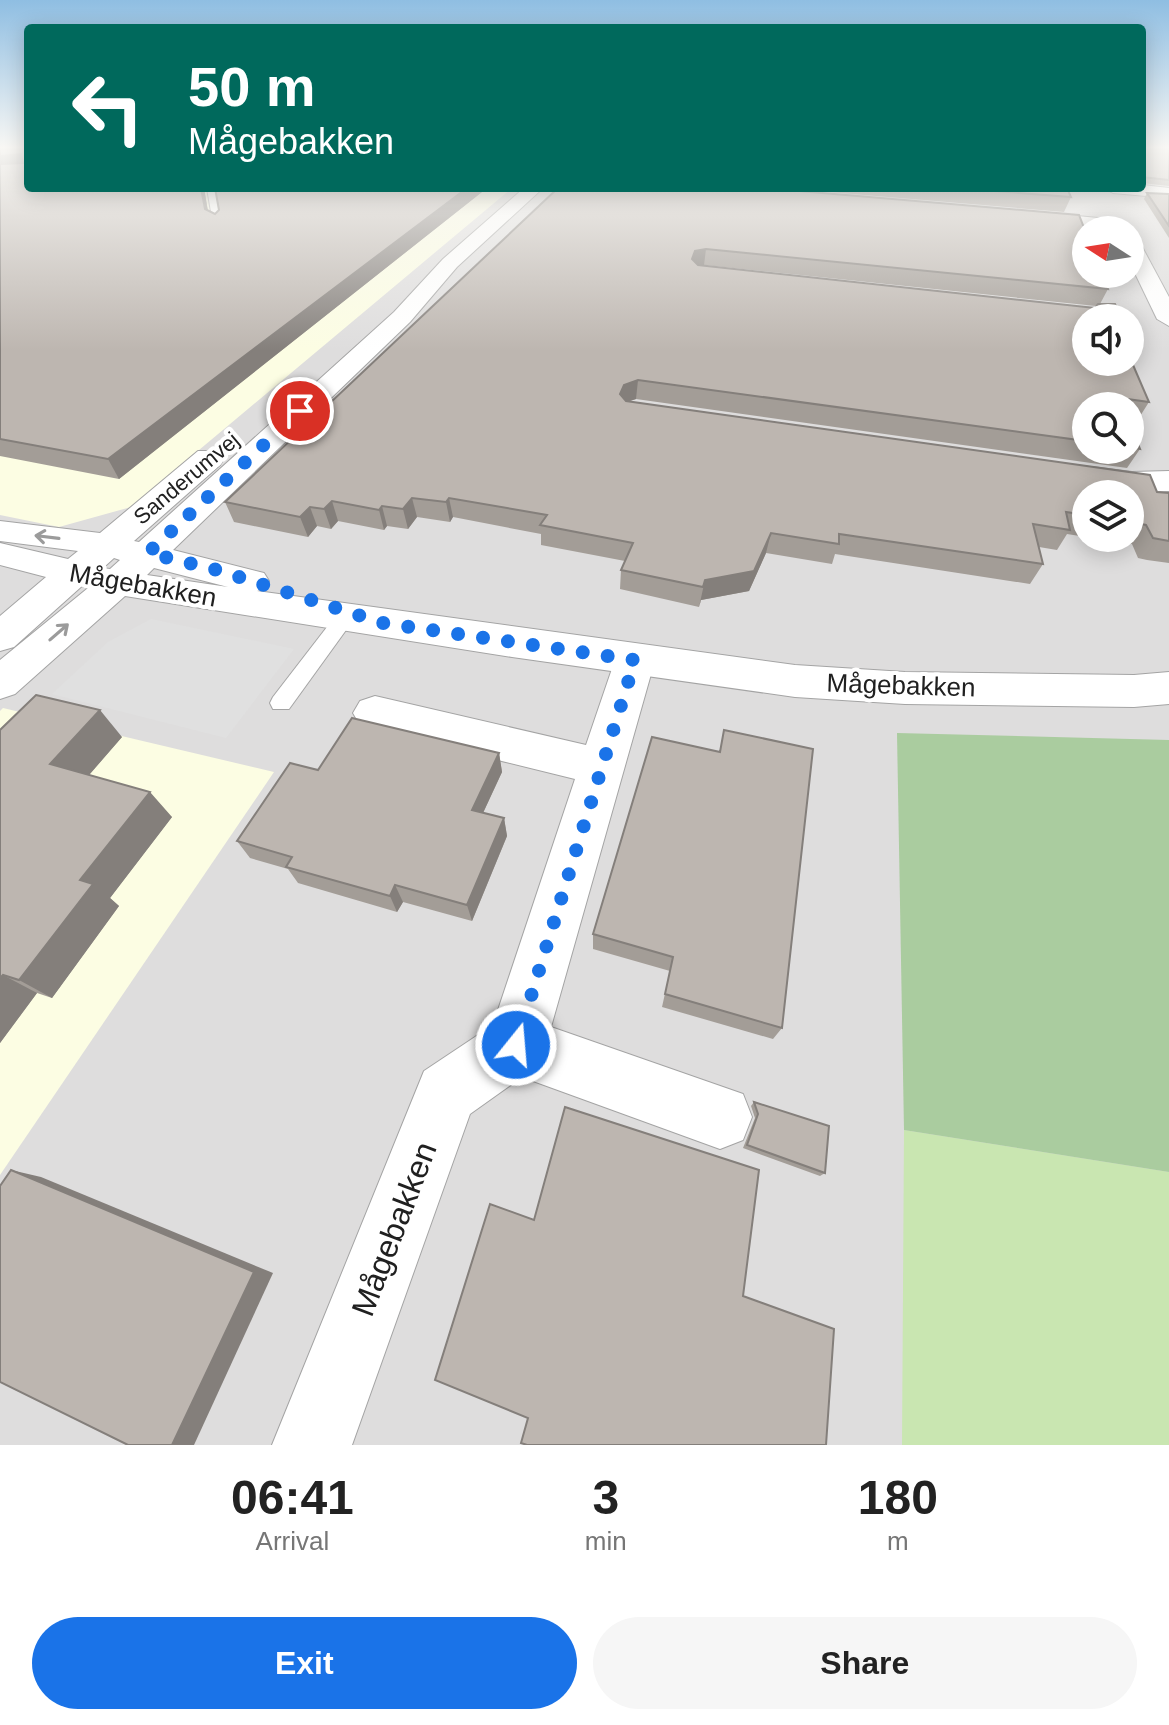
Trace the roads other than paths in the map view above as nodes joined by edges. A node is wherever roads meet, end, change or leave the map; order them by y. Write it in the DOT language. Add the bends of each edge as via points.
graph roads {
  1 [pos="217,216"];
  2 [pos="502,216"];
  3 [pos="1008,216"];
  4 [pos="218,224"];
  5 [pos="1072,228"];
  6 [pos="1144,248"];
  7 [pos="1169,262"];
  8 [pos="450,263"];
  9 [pos="1144,271"];
  10 [pos="1144,320"];
  11 [pos="1169,321"];
  12 [pos="1070,473"];
  13 [pos="1169,481"];
  14 [pos="0,531"];
  15 [pos="107,545"];
  16 [pos="148,553"];
  17 [pos="0,554"];
  18 [pos="73,573"];
  19 [pos="117,583"];
  20 [pos="364,621"];
  21 [pos="0,637"];
  22 [pos="635,660"];
  23 [pos="0,683"];
  24 [pos="1169,688"];
  25 [pos="281,703"];
  26 [pos="375,713"];
  27 [pos="602,767"];
  28 [pos="516,1045"];
  29 [pos="720,1117"];
  30 [pos="312,1445"];
  1 -- 4 [label="lane"];
  2 -- 8 [label="street, Sanderumvej"];
  3 -- 5 [label="street"];
  6 -- 7 [label="street"];
  8 -- 15 [label="street, Sanderumvej" via="406,292"];
  8 -- 16 [label="street, Sanderumvej" via="402,317"];
  9 -- 11 [label="street"];
  10 -- 11 [label="street"];
  12 -- 13 [label="street"];
  15 -- 14 [label="street, Mågebakken, one-way"];
  15 -- 16 [label="street, Mågebakken"];
  15 -- 18 [label="street, Sanderumvej"];
  16 -- 19 [label="street, Sanderumvej"];
  16 -- 20 [label="street, Mågebakken" via="217,570"];
  17 -- 18 [label="street, Mågebakken"];
  18 -- 19 [label="street, Mågebakken"];
  18 -- 21 [label="street, Sanderumvej"];
  19 -- 20 [label="street, Mågebakken"];
  23 -- 19 [label="street, Sanderumvej, one-way"];
  20 -- 22 [label="street, Mågebakken"];
  20 -- 25 [label="lane"];
  22 -- 24 [label="street, Mågebakken" via="795,681 905,688"];
  22 -- 27 [label="street"];
  26 -- 27 [label="street"];
  27 -- 28 [label="street"];
  28 -- 29 [label="street"];
  28 -- 30 [label="street, Mågebakken" via="446,1093"];
}
